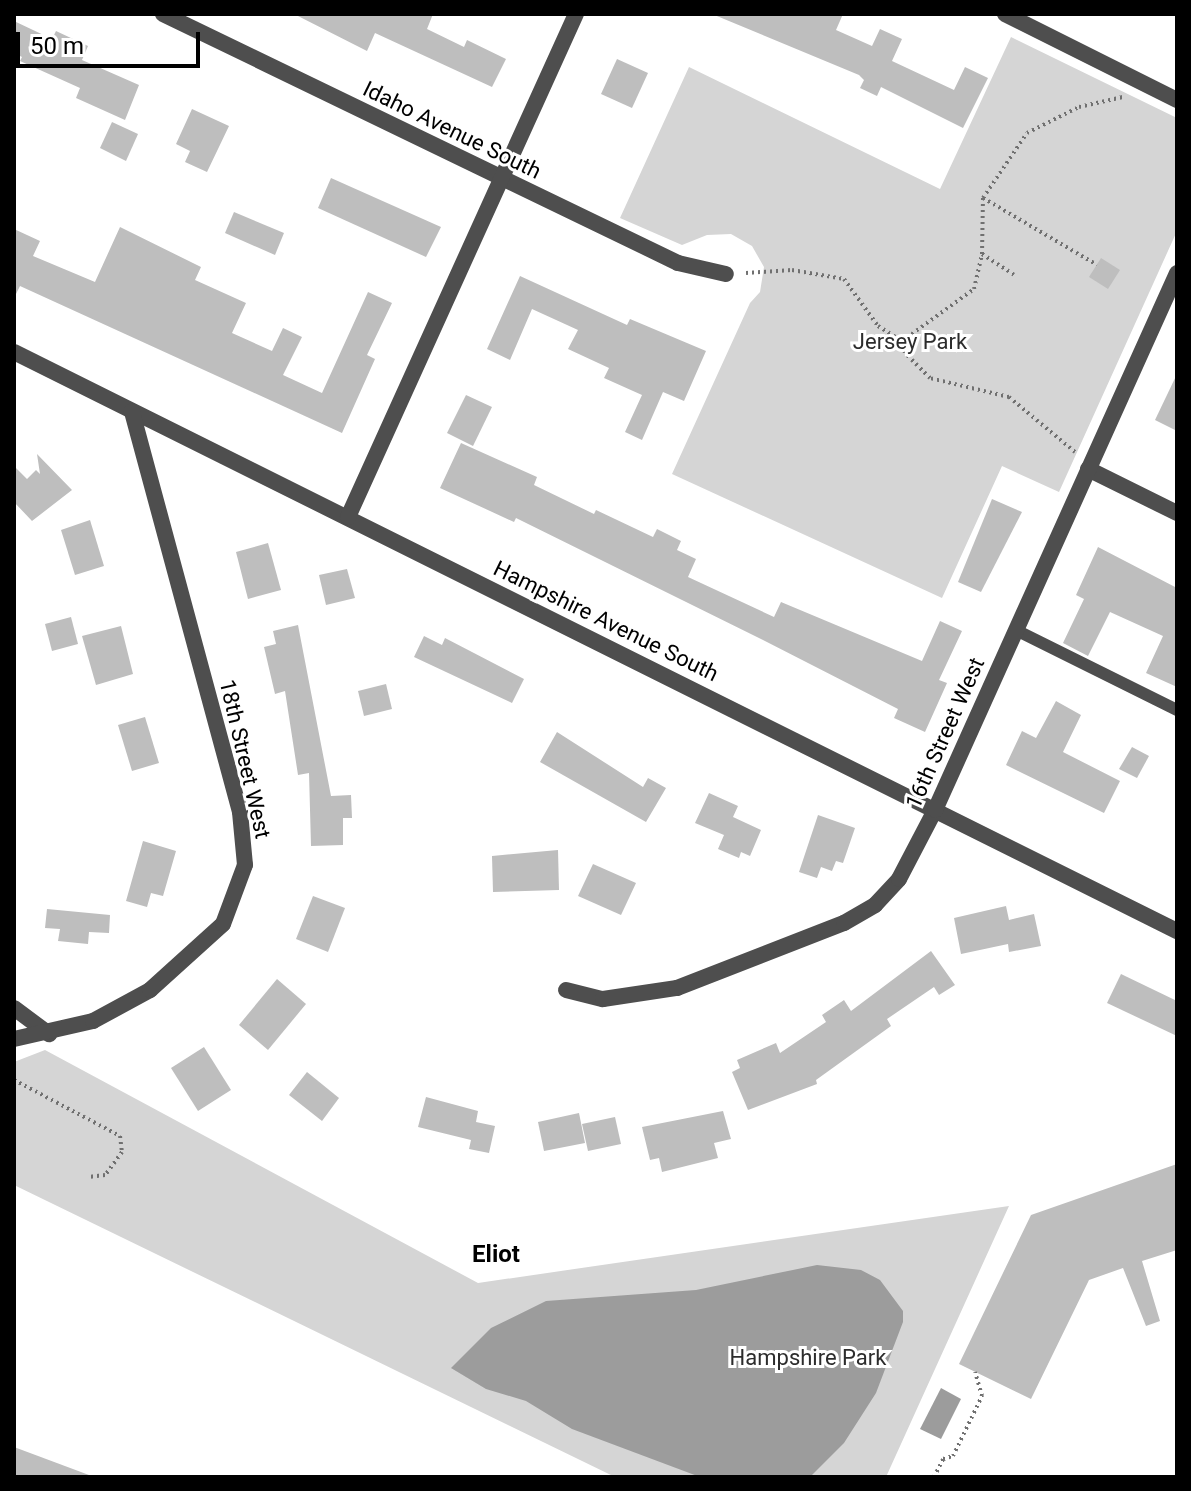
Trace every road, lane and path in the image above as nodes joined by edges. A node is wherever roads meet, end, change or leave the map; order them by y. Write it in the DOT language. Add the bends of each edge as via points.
graph roads {
  1 [pos="163,14"];
  2 [pos="576,14"];
  3 [pos="1005,14"];
  4 [pos="1139,81"];
  5 [pos="1177,100"];
  6 [pos="503,180"];
  7 [pos="983,198"];
  8 [pos="982,254"];
  9 [pos="1097,265"];
  10 [pos="1177,273"];
  11 [pos="726,274"];
  12 [pos="1014,275"];
  13 [pos="902,341"];
  14 [pos="14,352"];
  15 [pos="132,411"];
  16 [pos="1089,466"];
  17 [pos="1177,513"];
  18 [pos="348,517"];
  19 [pos="1016,630"];
  20 [pos="1177,710"];
  21 [pos="935,810"];
  22 [pos="1177,931"];
  23 [pos="566,990"];
  24 [pos="14,1008"];
  25 [pos="49,1034"];
  26 [pos="14,1039"];
  27 [pos="14,1080"];
  28 [pos="88,1177"];
  29 [pos="975,1372"];
  30 [pos="934,1477"];
  1 -- 6 [label="street, Idaho Avenue South"];
  2 -- 6 [label="street"];
  3 -- 4 [label="street"];
  4 -- 5 [label="street"];
  4 -- 7 [label="path" via="1120,99 1079,107 1027,133"];
  6 -- 11 [label="street, Idaho Avenue South" via="678,263"];
  6 -- 18 [label="street"];
  7 -- 8 [label="path"];
  7 -- 9 [label="path"];
  8 -- 12 [label="path"];
  8 -- 13 [label="path" via="974,289"];
  10 -- 16 [label="street, 16th Street West"];
  11 -- 13 [label="path" via="832,274 855,289 878,326"];
  13 -- 16 [label="path" via="905,353 930,378 1009,397"];
  14 -- 15 [label="street, Hampshire Avenue South"];
  15 -- 18 [label="street, Hampshire Avenue South"];
  15 -- 25 [label="street, 18th Street West" via="240,812 245,865 223,924 199,950 123,1009"];
  16 -- 17 [label="street"];
  16 -- 19 [label="street, 16th Street West"];
  18 -- 21 [label="street, Hampshire Avenue South"];
  19 -- 20 [label="lane"];
  19 -- 21 [label="street, 16th Street West"];
  21 -- 22 [label="street, Hampshire Avenue South"];
  21 -- 23 [label="street, 16th Street West" via="899,879 875,905 844,923 677,988 603,999"];
  24 -- 25 [label="street"];
  25 -- 26 [label="street, 18th Street West"];
  27 -- 28 [label="path" via="120,1136 122,1152 105,1175"];
  29 -- 30 [label="path" via="982,1396 953,1456 943,1459"];
}
